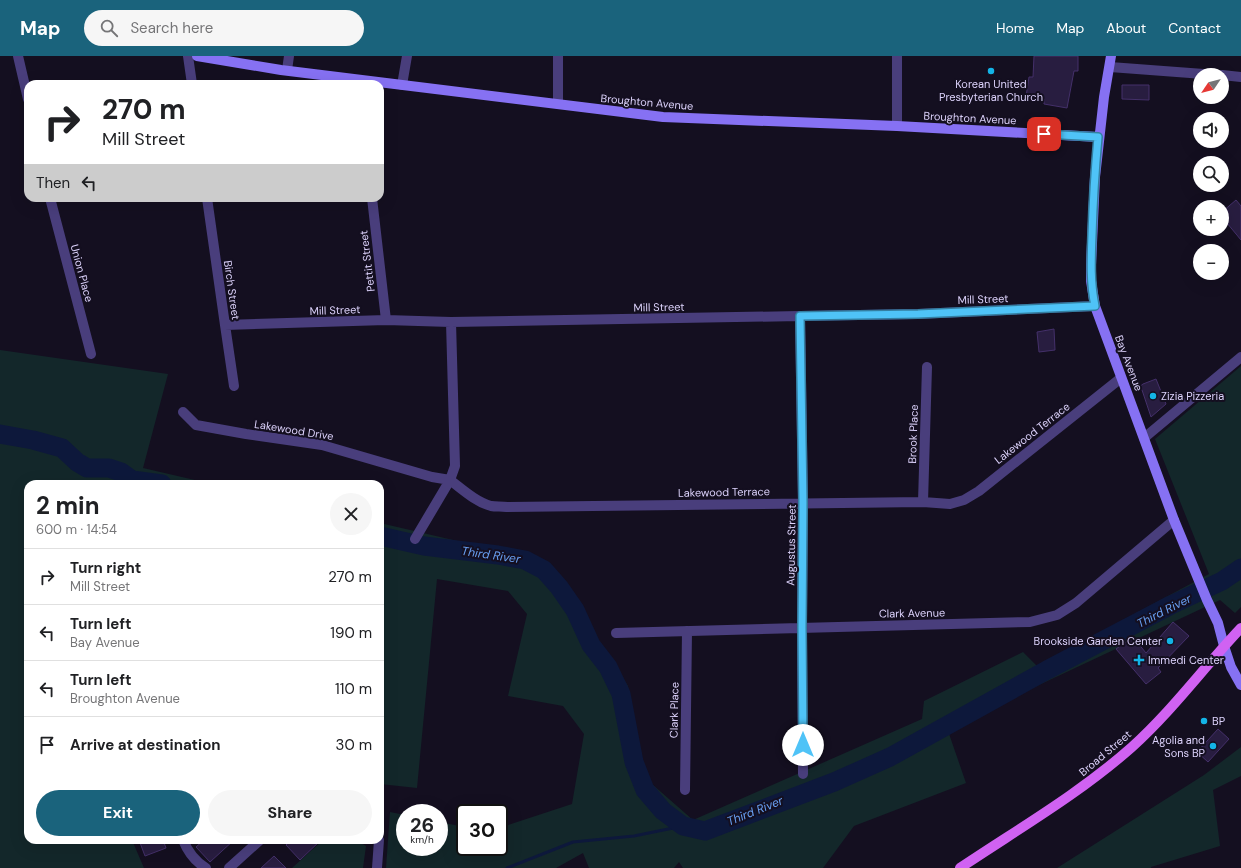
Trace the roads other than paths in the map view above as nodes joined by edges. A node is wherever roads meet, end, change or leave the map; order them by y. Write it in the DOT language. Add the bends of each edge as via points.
graph roads {
  1 [pos="18,56"];
  2 [pos="188,56"];
  3 [pos="197,56"];
  4 [pos="289,56"];
  5 [pos="407,56"];
  6 [pos="558,56"];
  7 [pos="898,56"];
  8 [pos="1111,56"];
  9 [pos="1110,67"];
  10 [pos="287,70"];
  11 [pos="1193,73"];
  12 [pos="1229,76"];
  13 [pos="1241,77"];
  14 [pos="191,80"];
  15 [pos="346,80"];
  16 [pos="24,82"];
  17 [pos="384,84"];
  18 [pos="402,85"];
  19 [pos="558,104"];
  20 [pos="897,126"];
  21 [pos="1098,137"];
  22 [pos="51,202"];
  23 [pos="208,202"];
  24 [pos="372,202"];
  25 [pos="1095,306"];
  26 [pos="800,316"];
  27 [pos="386,320"];
  28 [pos="451,322"];
  29 [pos="224,325"];
  30 [pos="91,354"];
  31 [pos="1241,357"];
  32 [pos="927,367"];
  33 [pos="1121,378"];
  34 [pos="234,386"];
  35 [pos="183,412"];
  36 [pos="1144,438"];
  37 [pos="450,480"];
  38 [pos="924,502"];
  39 [pos="803,503"];
  40 [pos="1174,520"];
  41 [pos="415,539"];
  42 [pos="802,628"];
  43 [pos="1241,628"];
  44 [pos="686,631"];
  45 [pos="616,633"];
  46 [pos="1224,646"];
  47 [pos="1241,684"];
  48 [pos="803,774"];
  49 [pos="685,790"];
  50 [pos="185,844"];
  51 [pos="256,844"];
  52 [pos="379,844"];
  53 [pos="206,868"];
  54 [pos="229,868"];
  55 [pos="377,868"];
  56 [pos="960,868"];
  1 -- 16 [label="street"];
  2 -- 14 [label="street"];
  3 -- 10 [label="street, Broughton Avenue"];
  4 -- 10 [label="street"];
  5 -- 18 [label="street"];
  6 -- 19 [label="street"];
  7 -- 20 [label="street"];
  8 -- 9 [label="street, Bay Avenue"];
  9 -- 11 [label="street"];
  9 -- 21 [label="street, Bay Avenue"];
  10 -- 15 [label="street, Broughton Avenue"];
  12 -- 13 [label="street"];
  17 -- 18 [label="street, Broughton Avenue"];
  18 -- 19 [label="street, Broughton Avenue"];
  19 -- 20 [label="street, Broughton Avenue" via="663,117"];
  20 -- 21 [label="street, Broughton Avenue"];
  21 -- 25 [label="street, Bay Avenue" via="1090,265"];
  22 -- 30 [label="street, Union Place"];
  23 -- 29 [label="street, Birch Street"];
  24 -- 27 [label="street, Pettit Street"];
  25 -- 26 [label="street, Mill Street"];
  25 -- 33 [label="street, Bay Avenue"];
  26 -- 28 [label="street, Mill Street"];
  26 -- 39 [label="street, Augustus Street"];
  27 -- 28 [label="street, Mill Street"];
  27 -- 29 [label="street, Mill Street"];
  28 -- 37 [label="street" via="455,466"];
  29 -- 34 [label="street, Birch Street"];
  31 -- 36 [label="street"];
  32 -- 38 [label="street, Brook Place"];
  33 -- 36 [label="street, Bay Avenue"];
  33 -- 38 [label="street, Lakewood Terrace" via="979,491 964,500 950,504"];
  35 -- 37 [label="street, Lakewood Drive" via="196,425 322,445"];
  36 -- 40 [label="street, Bay Avenue"];
  37 -- 39 [label="street, Lakewood Terrace" via="491,506"];
  37 -- 41 [label="street"];
  38 -- 39 [label="street, Lakewood Terrace"];
  39 -- 42 [label="street, Augustus Street"];
  40 -- 42 [label="street, Clark Avenue" via="1076,603 1057,615 1030,622"];
  40 -- 46 [label="street, Bay Avenue" via="1218,623"];
  42 -- 44 [label="street, Clark Avenue"];
  42 -- 48 [label="street, Augustus Street"];
  43 -- 46 [label="main road, Broad Street"];
  44 -- 45 [label="street, Clark Avenue"];
  44 -- 49 [label="street, Clark Place"];
  46 -- 47 [label="street, Bay Avenue" via="1231,667"];
  46 -- 56 [label="main road, Broad Street" via="1159,720 1106,769"];
  50 -- 53 [label="street" via="190,854"];
  51 -- 54 [label="street"];
  52 -- 55 [label="street"];
}
